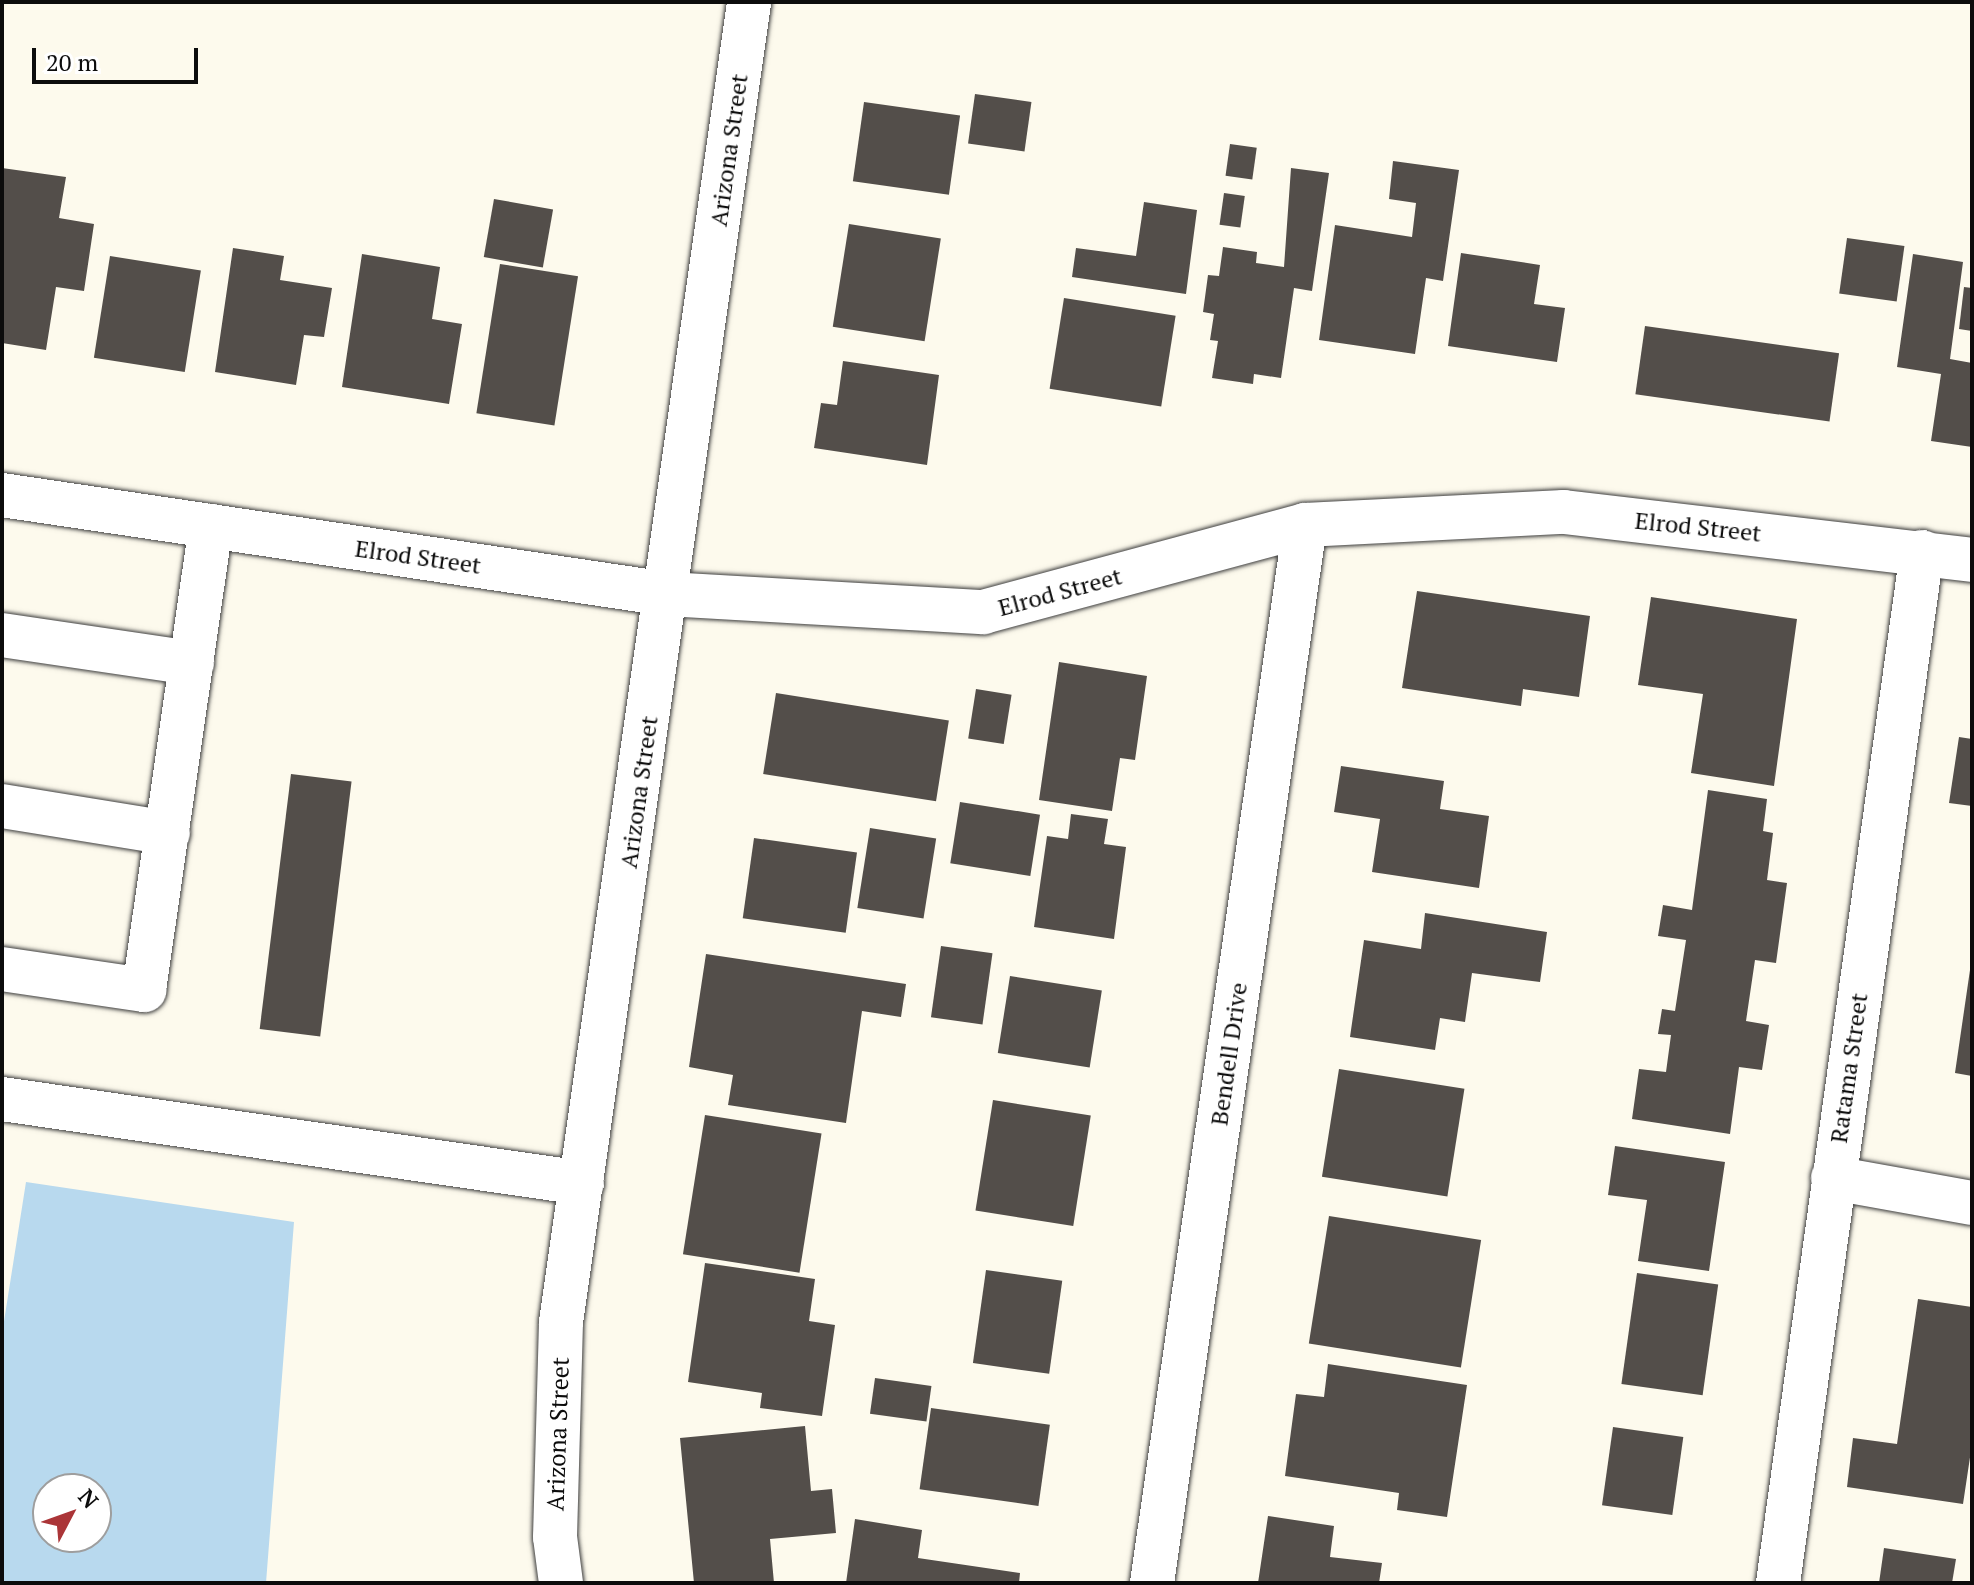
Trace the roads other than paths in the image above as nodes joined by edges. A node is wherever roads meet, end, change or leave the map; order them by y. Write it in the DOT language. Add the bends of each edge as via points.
graph roads {
  1 [pos="749,2"];
  2 [pos="2,495"];
  3 [pos="1305,525"];
  4 [pos="211,526"];
  5 [pos="1922,552"];
  6 [pos="1972,560"];
  7 [pos="667,594"];
  8 [pos="2,635"];
  9 [pos="192,663"];
  10 [pos="2,806"];
  11 [pos="168,833"];
  12 [pos="2,969"];
  13 [pos="2,1099"];
  14 [pos="1833,1178"];
  15 [pos="582,1183"];
  16 [pos="1972,1203"];
  17 [pos="561,1583"];
  18 [pos="1152,1583"];
  19 [pos="1778,1583"];
  1 -- 7 [label="street, Arizona Street"];
  2 -- 4 [label="street, Elrod Street"];
  3 -- 5 [label="street, Elrod Street" via="1564,512"];
  3 -- 7 [label="street, Elrod Street" via="983,612"];
  3 -- 18 [label="street, Bendell Drive"];
  4 -- 7 [label="street, Elrod Street"];
  4 -- 9 [label="street"];
  5 -- 6 [label="street, Elrod Street"];
  5 -- 14 [label="street, Ratama Street"];
  7 -- 15 [label="street, Arizona Street"];
  8 -- 9 [label="street"];
  9 -- 11 [label="street"];
  10 -- 11 [label="street"];
  11 -- 12 [label="street" via="144,990"];
  13 -- 15 [label="street"];
  14 -- 16 [label="street"];
  14 -- 19 [label="street, Ratama Street"];
  15 -- 17 [label="street, Arizona Street" via="561,1322 555,1537"];
}
